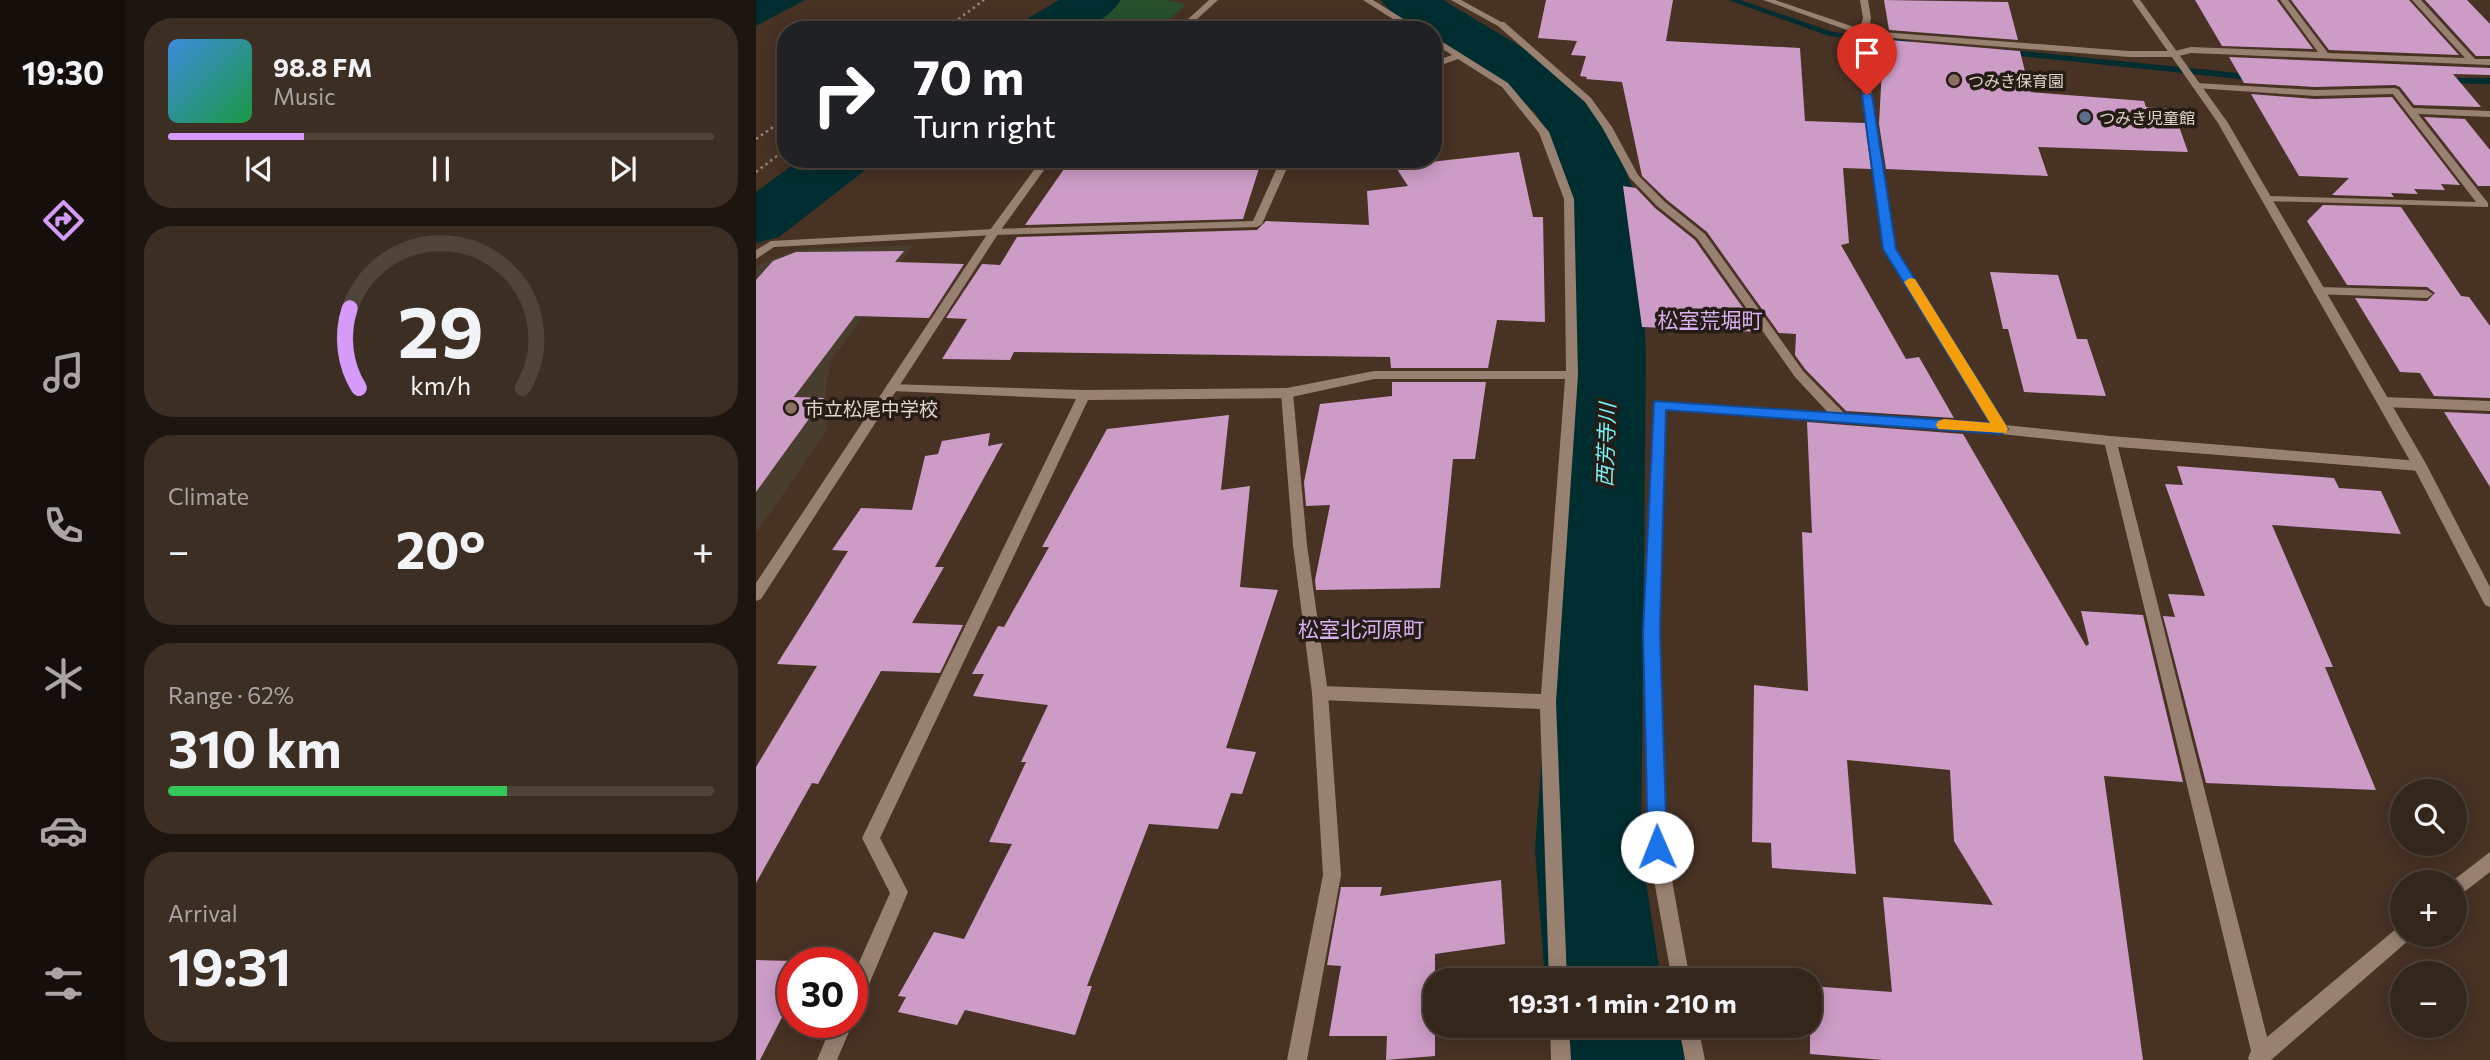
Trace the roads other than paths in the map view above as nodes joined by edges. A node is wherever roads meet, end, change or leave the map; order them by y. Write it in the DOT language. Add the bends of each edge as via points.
graph roads {
  1 [pos="1214,0"];
  2 [pos="1367,0"];
  3 [pos="1455,0"];
  4 [pos="1767,0"];
  5 [pos="1864,0"];
  6 [pos="2136,0"];
  7 [pos="2284,0"];
  8 [pos="2416,0"];
  9 [pos="1190,21"];
  10 [pos="1402,21"];
  11 [pos="1861,38"];
  12 [pos="1442,44"];
  13 [pos="2175,54"];
  14 [pos="2325,54"];
  15 [pos="1460,55"];
  16 [pos="2472,61"];
  17 [pos="1442,62"];
  18 [pos="2490,62"];
  19 [pos="2197,86"];
  20 [pos="2411,111"];
  21 [pos="2490,114"];
  22 [pos="1040,168"];
  23 [pos="1282,168"];
  24 [pos="2267,198"];
  25 [pos="2487,205"];
  26 [pos="994,232"];
  27 [pos="756,255"];
  28 [pos="2319,291"];
  29 [pos="2427,294"];
  30 [pos="1572,375"];
  31 [pos="892,387"];
  32 [pos="1287,393"];
  33 [pos="1084,395"];
  34 [pos="2383,402"];
  35 [pos="2490,407"];
  36 [pos="1841,418"];
  37 [pos="2001,429"];
  38 [pos="2110,441"];
  39 [pos="2420,466"];
  40 [pos="756,595"];
  41 [pos="2490,601"];
  42 [pos="1320,693"];
  43 [pos="1548,702"];
  44 [pos="2490,861"];
  45 [pos="2467,880"];
  46 [pos="2390,945"];
  47 [pos="868,964"];
  48 [pos="1558,968"];
  49 [pos="1679,968"];
  50 [pos="837,1038"];
  51 [pos="1560,1038"];
  52 [pos="1691,1038"];
  53 [pos="2259,1057"];
  54 [pos="827,1060"];
  55 [pos="1297,1060"];
  56 [pos="1561,1060"];
  57 [pos="1695,1060"];
  1 -- 9 [label="street"];
  2 -- 10 [label="street"];
  3 -- 36 [label="street" via="1501,24 1588,100 1634,176 1701,236 1799,374"];
  4 -- 11 [label="street"];
  5 -- 11 [label="street" via="1867,18"];
  6 -- 13 [label="street"];
  7 -- 14 [label="street"];
  8 -- 16 [label="street"];
  11 -- 13 [label="street"];
  11 -- 37 [label="street" via="1890,249"];
  12 -- 15 [label="street"];
  13 -- 14 [label="street" via="2191,50"];
  13 -- 19 [label="street"];
  14 -- 16 [label="street"];
  15 -- 17 [label="street"];
  15 -- 30 [label="street" via="1505,85 1544,132 1569,199"];
  16 -- 18 [label="street"];
  19 -- 20 [label="street" via="2315,93 2395,91"];
  19 -- 24 [label="street"];
  20 -- 21 [label="street"];
  20 -- 25 [label="street"];
  22 -- 26 [label="street"];
  23 -- 26 [label="street" via="1257,224"];
  24 -- 25 [label="street"];
  24 -- 28 [label="street"];
  26 -- 27 [label="street" via="771,244"];
  26 -- 31 [label="street"];
  28 -- 29 [label="street"];
  28 -- 34 [label="street"];
  30 -- 32 [label="street" via="1374,375"];
  30 -- 43 [label="street"];
  31 -- 33 [label="street"];
  31 -- 40 [label="street"];
  32 -- 33 [label="street"];
  32 -- 42 [label="street" via="1300,545"];
  33 -- 47 [label="street" via="872,838 899,892"];
  34 -- 35 [label="street"];
  34 -- 39 [label="street"];
  36 -- 37 [label="street"];
  36 -- 49 [label="street" via="1659,404 1651,632 1657,847"];
  37 -- 38 [label="street"];
  38 -- 39 [label="street"];
  38 -- 53 [label="street"];
  39 -- 41 [label="street"];
  42 -- 43 [label="street"];
  42 -- 55 [label="street" via="1332,875"];
  43 -- 48 [label="street"];
  44 -- 45 [label="street"];
  46 -- 53 [label="street"];
  50 -- 54 [label="street"];
  51 -- 56 [label="street"];
  52 -- 57 [label="street"];
}
